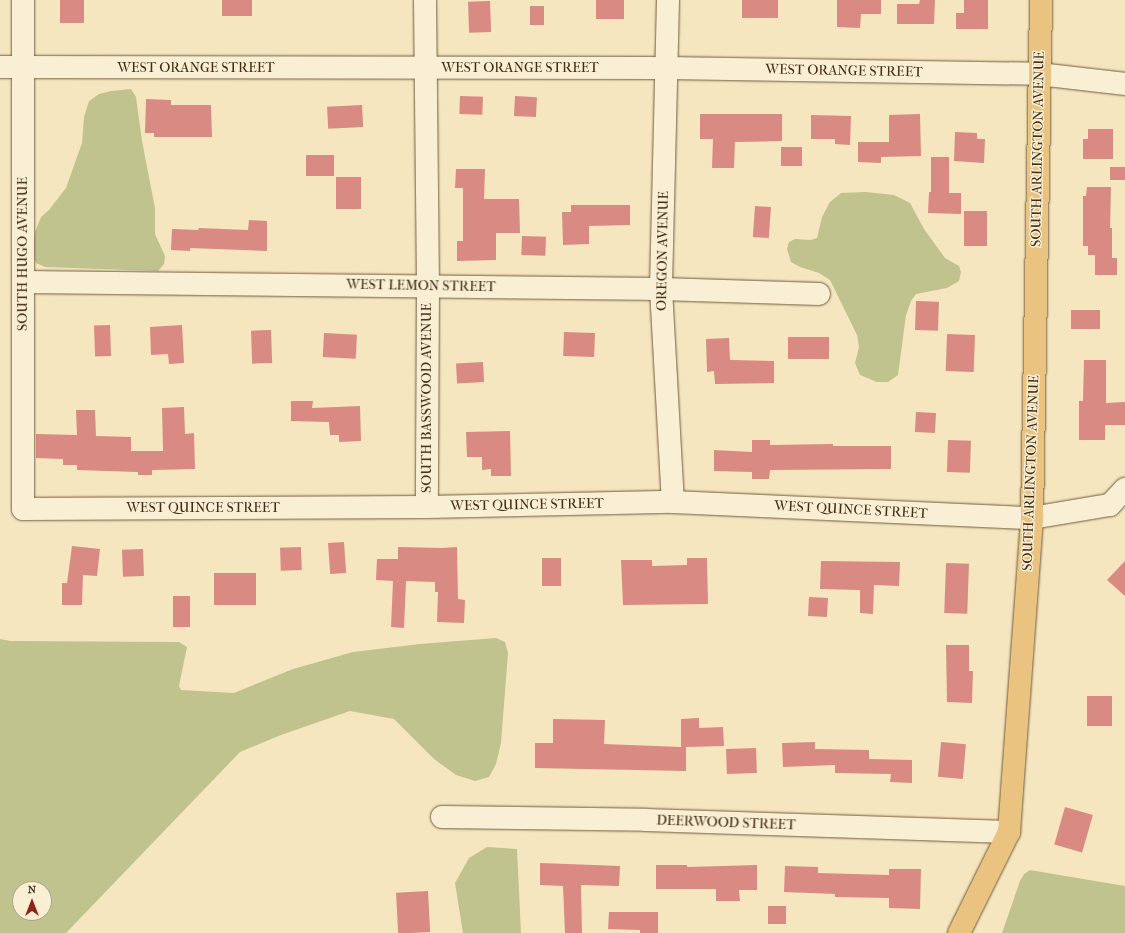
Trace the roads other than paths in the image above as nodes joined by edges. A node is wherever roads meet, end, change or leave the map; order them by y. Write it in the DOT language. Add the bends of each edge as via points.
graph roads {
  1 [pos="23,0"];
  2 [pos="425,0"];
  3 [pos="668,0"];
  4 [pos="1041,0"];
  5 [pos="0,67"];
  6 [pos="24,68"];
  7 [pos="427,68"];
  8 [pos="667,68"];
  9 [pos="1039,74"];
  10 [pos="1125,84"];
  11 [pos="23,282"];
  12 [pos="428,286"];
  13 [pos="661,289"];
  14 [pos="820,294"];
  15 [pos="1125,489"];
  16 [pos="673,502"];
  17 [pos="427,507"];
  18 [pos="23,509"];
  19 [pos="1032,518"];
  20 [pos="442,817"];
  21 [pos="1009,832"];
  22 [pos="959,933"];
  1 -- 6 [label="street, SOUTH HUGO AVENUE"];
  2 -- 7 [label="street, SOUTH BASSWOOD AVENUE"];
  3 -- 8 [label="street, OREGON AVENUE"];
  4 -- 9 [label="main road, SOUTH ARLINGTON AVENUE"];
  5 -- 6 [label="street, WEST ORANGE STREET"];
  6 -- 7 [label="street, WEST ORANGE STREET"];
  6 -- 11 [label="street, SOUTH HUGO AVENUE"];
  7 -- 8 [label="street, WEST ORANGE STREET"];
  7 -- 12 [label="street, SOUTH BASSWOOD AVENUE"];
  8 -- 9 [label="street, WEST ORANGE STREET"];
  8 -- 13 [label="street, OREGON AVENUE"];
  9 -- 10 [label="street, WEST ORANGE STREET"];
  9 -- 19 [label="main road, SOUTH ARLINGTON AVENUE"];
  11 -- 12 [label="street, WEST LEMON STREET"];
  11 -- 18 [label="street, SOUTH HUGO AVENUE"];
  12 -- 13 [label="street, WEST LEMON STREET"];
  12 -- 17 [label="street, SOUTH BASSWOOD AVENUE"];
  13 -- 14 [label="street, WEST LEMON STREET"];
  13 -- 16 [label="street, OREGON AVENUE"];
  15 -- 19 [label="street, WEST QUINCE STREET" via="1110,505"];
  16 -- 17 [label="street, WEST QUINCE STREET"];
  16 -- 19 [label="street, WEST QUINCE STREET"];
  17 -- 18 [label="street, WEST QUINCE STREET"];
  19 -- 21 [label="main road, SOUTH ARLINGTON AVENUE"];
  20 -- 21 [label="street, DEERWOOD STREET" via="646,820"];
  21 -- 22 [label="main road, SOUTH ARLINGTON AVENUE"];
}
